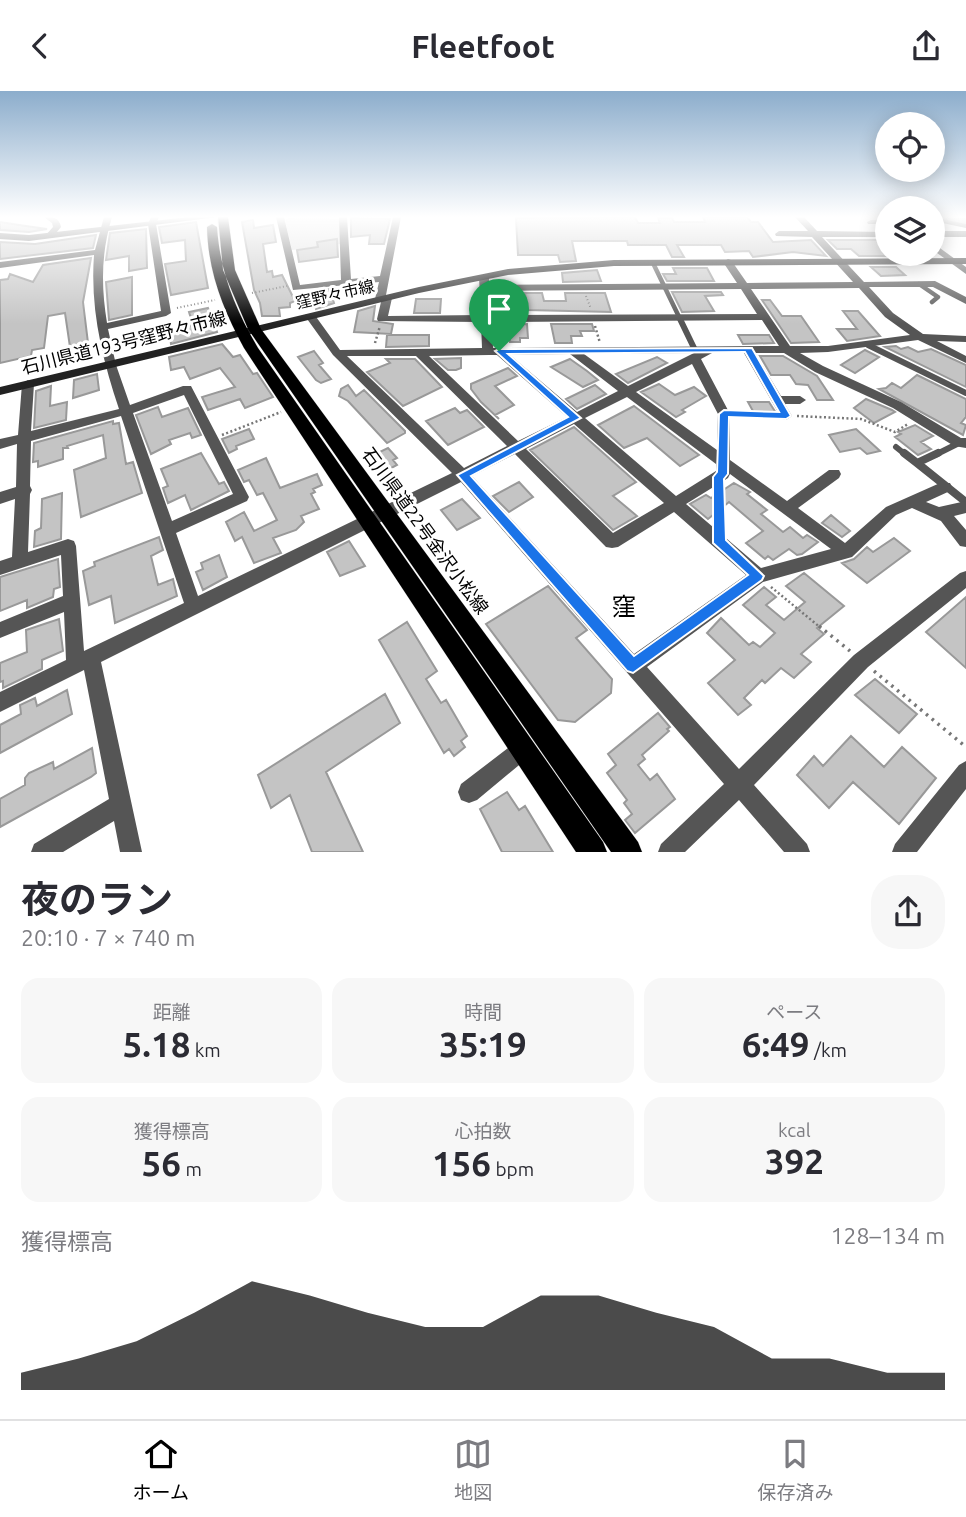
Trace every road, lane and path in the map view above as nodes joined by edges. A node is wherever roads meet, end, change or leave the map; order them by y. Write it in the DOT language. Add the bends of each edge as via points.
graph roads {
  1 [pos="98,252"];
  2 [pos="94,253"];
  3 [pos="158,253"];
  4 [pos="214,253"];
  5 [pos="226,253"];
  6 [pos="288,253"];
  7 [pos="345,253"];
  8 [pos="390,253"];
  9 [pos="832,253"];
  10 [pos="945,257"];
  11 [pos="840,261"];
  12 [pos="950,261"];
  13 [pos="966,261"];
  14 [pos="727,262"];
  15 [pos="653,263"];
  16 [pos="0,265"];
  17 [pos="966,271"];
  18 [pos="385,278"];
  19 [pos="346,282"];
  20 [pos="484,283"];
  21 [pos="860,284"];
  22 [pos="919,284"];
  23 [pos="295,285"];
  24 [pos="742,285"];
  25 [pos="663,286"];
  26 [pos="232,297"];
  27 [pos="383,299"];
  28 [pos="966,301"];
  29 [pos="932,302"];
  30 [pos="166,310"];
  31 [pos="310,316"];
  32 [pos="678,317"];
  33 [pos="763,317"];
  34 [pos="382,319"];
  35 [pos="487,319"];
  36 [pos="102,327"];
  37 [pos="249,331"];
  38 [pos="920,337"];
  39 [pos="966,339"];
  40 [pos="868,345"];
  41 [pos="786,349"];
  42 [pos="748,350"];
  43 [pos="494,351"];
  44 [pos="572,351"];
  45 [pos="337,353"];
  46 [pos="372,353"];
  47 [pos="420,353"];
  48 [pos="695,353"];
  49 [pos="966,360"];
  50 [pos="110,365"];
  51 [pos="28,384"];
  52 [pos="0,391"];
  53 [pos="628,392"];
  54 [pos="966,393"];
  55 [pos="778,400"];
  56 [pos="800,400"];
  57 [pos="291,408"];
  58 [pos="126,411"];
  59 [pos="724,414"];
  60 [pos="786,416"];
  61 [pos="576,418"];
  62 [pos="918,418"];
  63 [pos="22,439"];
  64 [pos="212,439"];
  65 [pos="962,443"];
  66 [pos="0,445"];
  67 [pos="896,447"];
  68 [pos="516,448"];
  69 [pos="724,462"];
  70 [pos="917,463"];
  71 [pos="834,474"];
  72 [pos="463,475"];
  73 [pos="719,477"];
  74 [pos="945,487"];
  75 [pos="25,490"];
  76 [pos="0,498"];
  77 [pos="913,502"];
  78 [pos="675,504"];
  79 [pos="966,505"];
  80 [pos="786,509"];
  81 [pos="939,513"];
  82 [pos="378,517"];
  83 [pos="167,530"];
  84 [pos="966,541"];
  85 [pos="719,543"];
  86 [pos="846,552"];
  87 [pos="20,562"];
  88 [pos="0,568"];
  89 [pos="758,576"];
  90 [pos="966,578"];
  91 [pos="71,601"];
  92 [pos="194,608"];
  93 [pos="0,630"];
  94 [pos="84,661"];
  95 [pos="633,666"];
  96 [pos="0,702"];
  97 [pos="523,749"];
  98 [pos="966,772"];
  99 [pos="739,785"];
  100 [pos="469,792"];
  101 [pos="121,804"];
  102 [pos="42,852"];
  103 [pos="131,852"];
  104 [pos="593,852"];
  105 [pos="628,852"];
  106 [pos="669,852"];
  107 [pos="799,852"];
  108 [pos="903,852"];
  1 -- 36 [label="street"];
  2 -- 16 [label="street"];
  3 -- 30 [label="street"];
  4 -- 26 [label="main road, 石川県道22号金沢小松線"];
  5 -- 26 [label="main road, 石川県道22号金沢小松線"];
  6 -- 23 [label="street"];
  7 -- 19 [label="street"];
  8 -- 18 [label="street"];
  9 -- 11 [label="street"];
  10 -- 12 [label="street"];
  11 -- 12 [label="main road, 窪野々市線"];
  11 -- 14 [label="main road, 窪野々市線"];
  11 -- 21 [label="street"];
  12 -- 13 [label="main road, 窪野々市線"];
  12 -- 17 [label="street"];
  14 -- 15 [label="main road, 窪野々市線"];
  14 -- 24 [label="street"];
  15 -- 20 [label="main road, 窪野々市線" via="569,265"];
  15 -- 25 [label="lane"];
  18 -- 19 [label="street"];
  18 -- 27 [label="street"];
  19 -- 23 [label="street"];
  20 -- 25 [label="street"];
  20 -- 27 [label="main road, 窪野々市線"];
  20 -- 35 [label="street"];
  21 -- 22 [label="street"];
  21 -- 24 [label="street"];
  21 -- 38 [label="street" via="889,315"];
  22 -- 28 [label="street" via="935,283"];
  22 -- 29 [label="lane" via="938,297"];
  23 -- 26 [label="path"];
  24 -- 25 [label="street"];
  24 -- 33 [label="street"];
  25 -- 32 [label="lane"];
  26 -- 30 [label="path"];
  26 -- 37 [label="main road, 石川県道22号金沢小松線"];
  27 -- 31 [label="main road, 窪野々市線"];
  27 -- 34 [label="street"];
  30 -- 36 [label="street"];
  31 -- 37 [label="main road, 窪野々市線"];
  31 -- 45 [label="street"];
  32 -- 33 [label="street"];
  32 -- 35 [label="street"];
  32 -- 48 [label="lane"];
  33 -- 41 [label="street"];
  34 -- 35 [label="street"];
  34 -- 46 [label="path"];
  35 -- 43 [label="street"];
  36 -- 50 [label="street"];
  37 -- 50 [label="main road, 石川県道193号窪野々市線"];
  37 -- 57 [label="main road, 石川県道22号金沢小松線"];
  37 -- 82 [label="main road, 石川県道22号金沢小松線"];
  38 -- 39 [label="street"];
  38 -- 40 [label="street"];
  38 -- 49 [label="street"];
  40 -- 41 [label="street"];
  40 -- 54 [label="lane"];
  41 -- 42 [label="street"];
  41 -- 62 [label="street"];
  42 -- 48 [label="street"];
  42 -- 55 [label="street"];
  43 -- 44 [label="street"];
  43 -- 47 [label="street"];
  43 -- 61 [label="street"];
  44 -- 48 [label="street"];
  44 -- 53 [label="street"];
  45 -- 46 [label="street"];
  45 -- 72 [label="street"];
  46 -- 47 [label="street"];
  47 -- 68 [label="street"];
  48 -- 53 [label="street"];
  48 -- 59 [label="street"];
  50 -- 51 [label="main road, 石川県道193号窪野々市線"];
  50 -- 58 [label="street"];
  51 -- 52 [label="main road, 石川県道193号窪野々市線"];
  51 -- 63 [label="street"];
  53 -- 61 [label="street"];
  53 -- 69 [label="street"];
  55 -- 56 [label="street"];
  55 -- 60 [label="street"];
  57 -- 64 [label="path"];
  57 -- 82 [label="main road, 石川県道22号金沢小松線"];
  58 -- 63 [label="street"];
  58 -- 64 [label="street" via="187,389"];
  58 -- 83 [label="street"];
  59 -- 60 [label="path"];
  59 -- 69 [label="street"];
  60 -- 62 [label="path" via="861,419 895,432"];
  61 -- 68 [label="street"];
  61 -- 78 [label="street"];
  62 -- 65 [label="street"];
  63 -- 66 [label="street"];
  63 -- 75 [label="street"];
  64 -- 83 [label="street" via="242,497"];
  65 -- 70 [label="lane"];
  67 -- 70 [label="lane"];
  68 -- 72 [label="street"];
  68 -- 78 [label="street" via="612,543"];
  69 -- 73 [label="street"];
  69 -- 80 [label="street"];
  70 -- 74 [label="lane"];
  71 -- 80 [label="street"];
  72 -- 82 [label="street"];
  72 -- 95 [label="street"];
  73 -- 78 [label="street"];
  73 -- 85 [label="path"];
  74 -- 77 [label="street"];
  74 -- 79 [label="lane"];
  75 -- 76 [label="street"];
  75 -- 87 [label="street"];
  77 -- 81 [label="street"];
  77 -- 86 [label="street" via="891,511"];
  78 -- 85 [label="street"];
  79 -- 81 [label="street"];
  80 -- 86 [label="street"];
  81 -- 84 [label="street"];
  82 -- 92 [label="street"];
  82 -- 97 [label="main road, 石川県道22号金沢小松線"];
  82 -- 105 [label="main road, 石川県道22号金沢小松線"];
  83 -- 92 [label="street"];
  85 -- 89 [label="street"];
  86 -- 89 [label="street"];
  87 -- 88 [label="street"];
  87 -- 91 [label="street" via="68,547"];
  89 -- 95 [label="street"];
  90 -- 99 [label="street" via="861,661"];
  91 -- 93 [label="street"];
  91 -- 94 [label="street"];
  92 -- 94 [label="street"];
  94 -- 96 [label="street"];
  94 -- 101 [label="street"];
  95 -- 99 [label="street"];
  97 -- 100 [label="street"];
  97 -- 104 [label="main road, 石川県道22号金沢小松線"];
  98 -- 108 [label="street"];
  99 -- 106 [label="street"];
  99 -- 107 [label="street"];
  101 -- 102 [label="street"];
  101 -- 103 [label="street"];
}
